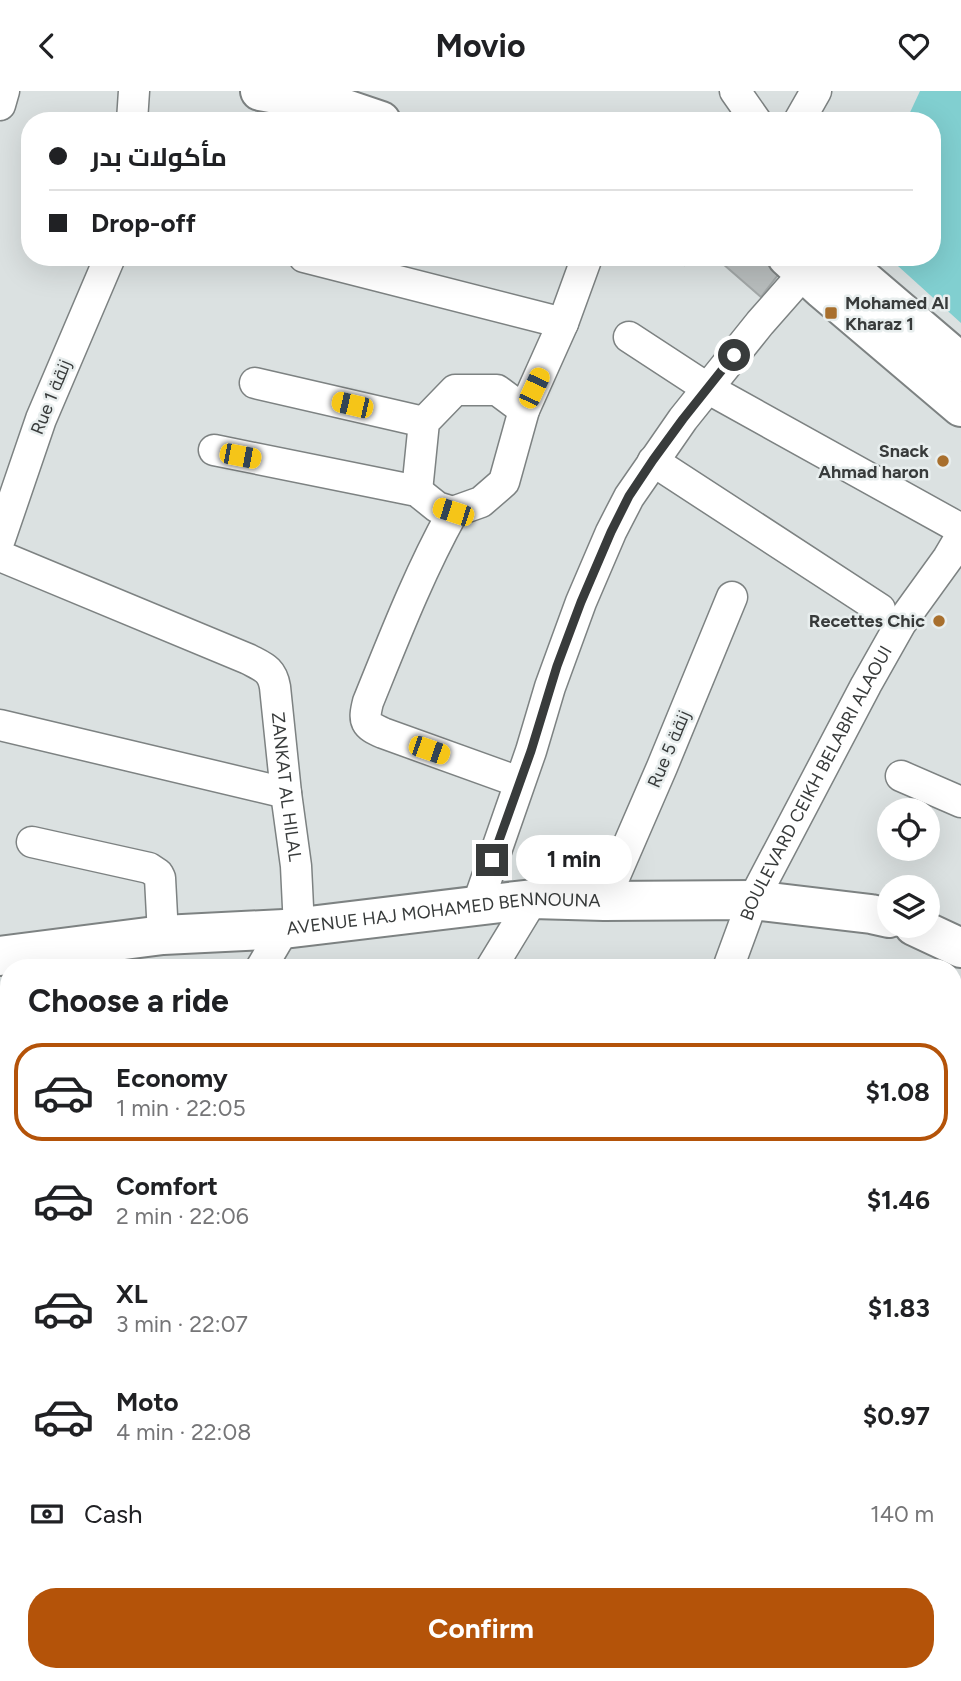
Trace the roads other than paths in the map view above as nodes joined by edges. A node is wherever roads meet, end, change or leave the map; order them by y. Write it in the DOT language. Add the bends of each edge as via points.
graph roads {
  1 [pos="4,91"];
  2 [pos="134,91"];
  3 [pos="260,91"];
  4 [pos="816,91"];
  5 [pos="327,97"];
  6 [pos="0,105"];
  7 [pos="133,112"];
  8 [pos="361,112"];
  9 [pos="804,112"];
  10 [pos="106,266"];
  11 [pos="339,266"];
  12 [pos="584,266"];
  13 [pos="794,266"];
  14 [pos="796,266"];
  15 [pos="848,266"];
  16 [pos="564,323"];
  17 [pos="629,337"];
  18 [pos="961,363"];
  19 [pos="256,383"];
  20 [pos="707,388"];
  21 [pos="961,407"];
  22 [pos="524,410"];
  23 [pos="424,422"];
  24 [pos="214,450"];
  25 [pos="653,460"];
  26 [pos="9,487"];
  27 [pos="417,491"];
  28 [pos="453,512"];
  29 [pos="961,529"];
  30 [pos="0,539"];
  31 [pos="957,553"];
  32 [pos="0,556"];
  33 [pos="732,597"];
  34 [pos="880,609"];
  35 [pos="0,725"];
  36 [pos="901,776"];
  37 [pos="519,782"];
  38 [pos="286,793"];
  39 [pos="961,802"];
  40 [pos="32,842"];
  41 [pos="533,899"];
  42 [pos="753,900"];
  43 [pos="604,901"];
  44 [pos="477,906"];
  45 [pos="877,915"];
  46 [pos="292,929"];
  47 [pos="163,935"];
  48 [pos="940,938"];
  49 [pos="961,948"];
  50 [pos="0,956"];
  51 [pos="268,959"];
  52 [pos="496,959"];
  53 [pos="731,959"];
  1 -- 6 [label="street"];
  2 -- 7 [label="street"];
  3 -- 5 [label="street"];
  4 -- 9 [label="street"];
  5 -- 8 [label="street"];
  10 -- 26 [label="street, Rue 1 زنقة"];
  11 -- 16 [label="street"];
  12 -- 16 [label="street"];
  13 -- 20 [label="street"];
  14 -- 21 [label="street"];
  15 -- 18 [label="street"];
  16 -- 22 [label="street"];
  17 -- 20 [label="street"];
  19 -- 23 [label="street"];
  20 -- 25 [label="street"];
  20 -- 29 [label="street"];
  22 -- 23 [label="street" via="497,390 455,390"];
  22 -- 28 [label="street" via="504,482 481,502"];
  23 -- 27 [label="street"];
  24 -- 27 [label="street"];
  25 -- 34 [label="street"];
  25 -- 37 [label="street" via="629,496 581,602"];
  26 -- 30 [label="street, Rue 1 زنقة"];
  27 -- 28 [label="street" via="437,507"];
  28 -- 37 [label="street" via="393,640 368,702 366,722 383,733"];
  31 -- 42 [label="street, BOULEVARD CEIKH BELABRI ALAOUI" via="901,623"];
  32 -- 38 [label="street, ZANKAT AL HILAL" via="266,669 273,675 275,687"];
  33 -- 43 [label="street, Rue 5 زنقة"];
  35 -- 38 [label="street"];
  36 -- 39 [label="street"];
  37 -- 44 [label="street"];
  38 -- 46 [label="street, ZANKAT AL HILAL" via="296,866"];
  40 -- 47 [label="street" via="154,871 160,878"];
  41 -- 43 [label="street, AVENUE HAJ MOHAMED BENNOUNA"];
  41 -- 44 [label="street, AVENUE HAJ MOHAMED BENNOUNA"];
  41 -- 52 [label="street"];
  42 -- 43 [label="street, AVENUE HAJ MOHAMED BENNOUNA"];
  42 -- 45 [label="street, AVENUE HAJ MOHAMED BENNOUNA"];
  42 -- 53 [label="street, BOULEVARD CEIKH BELABRI ALAOUI"];
  44 -- 46 [label="street, AVENUE HAJ MOHAMED BENNOUNA"];
  46 -- 47 [label="street, AVENUE HAJ MOHAMED BENNOUNA"];
  46 -- 51 [label="street"];
  47 -- 50 [label="street, AVENUE HAJ MOHAMED BENNOUNA"];
  48 -- 49 [label="street"];
}
